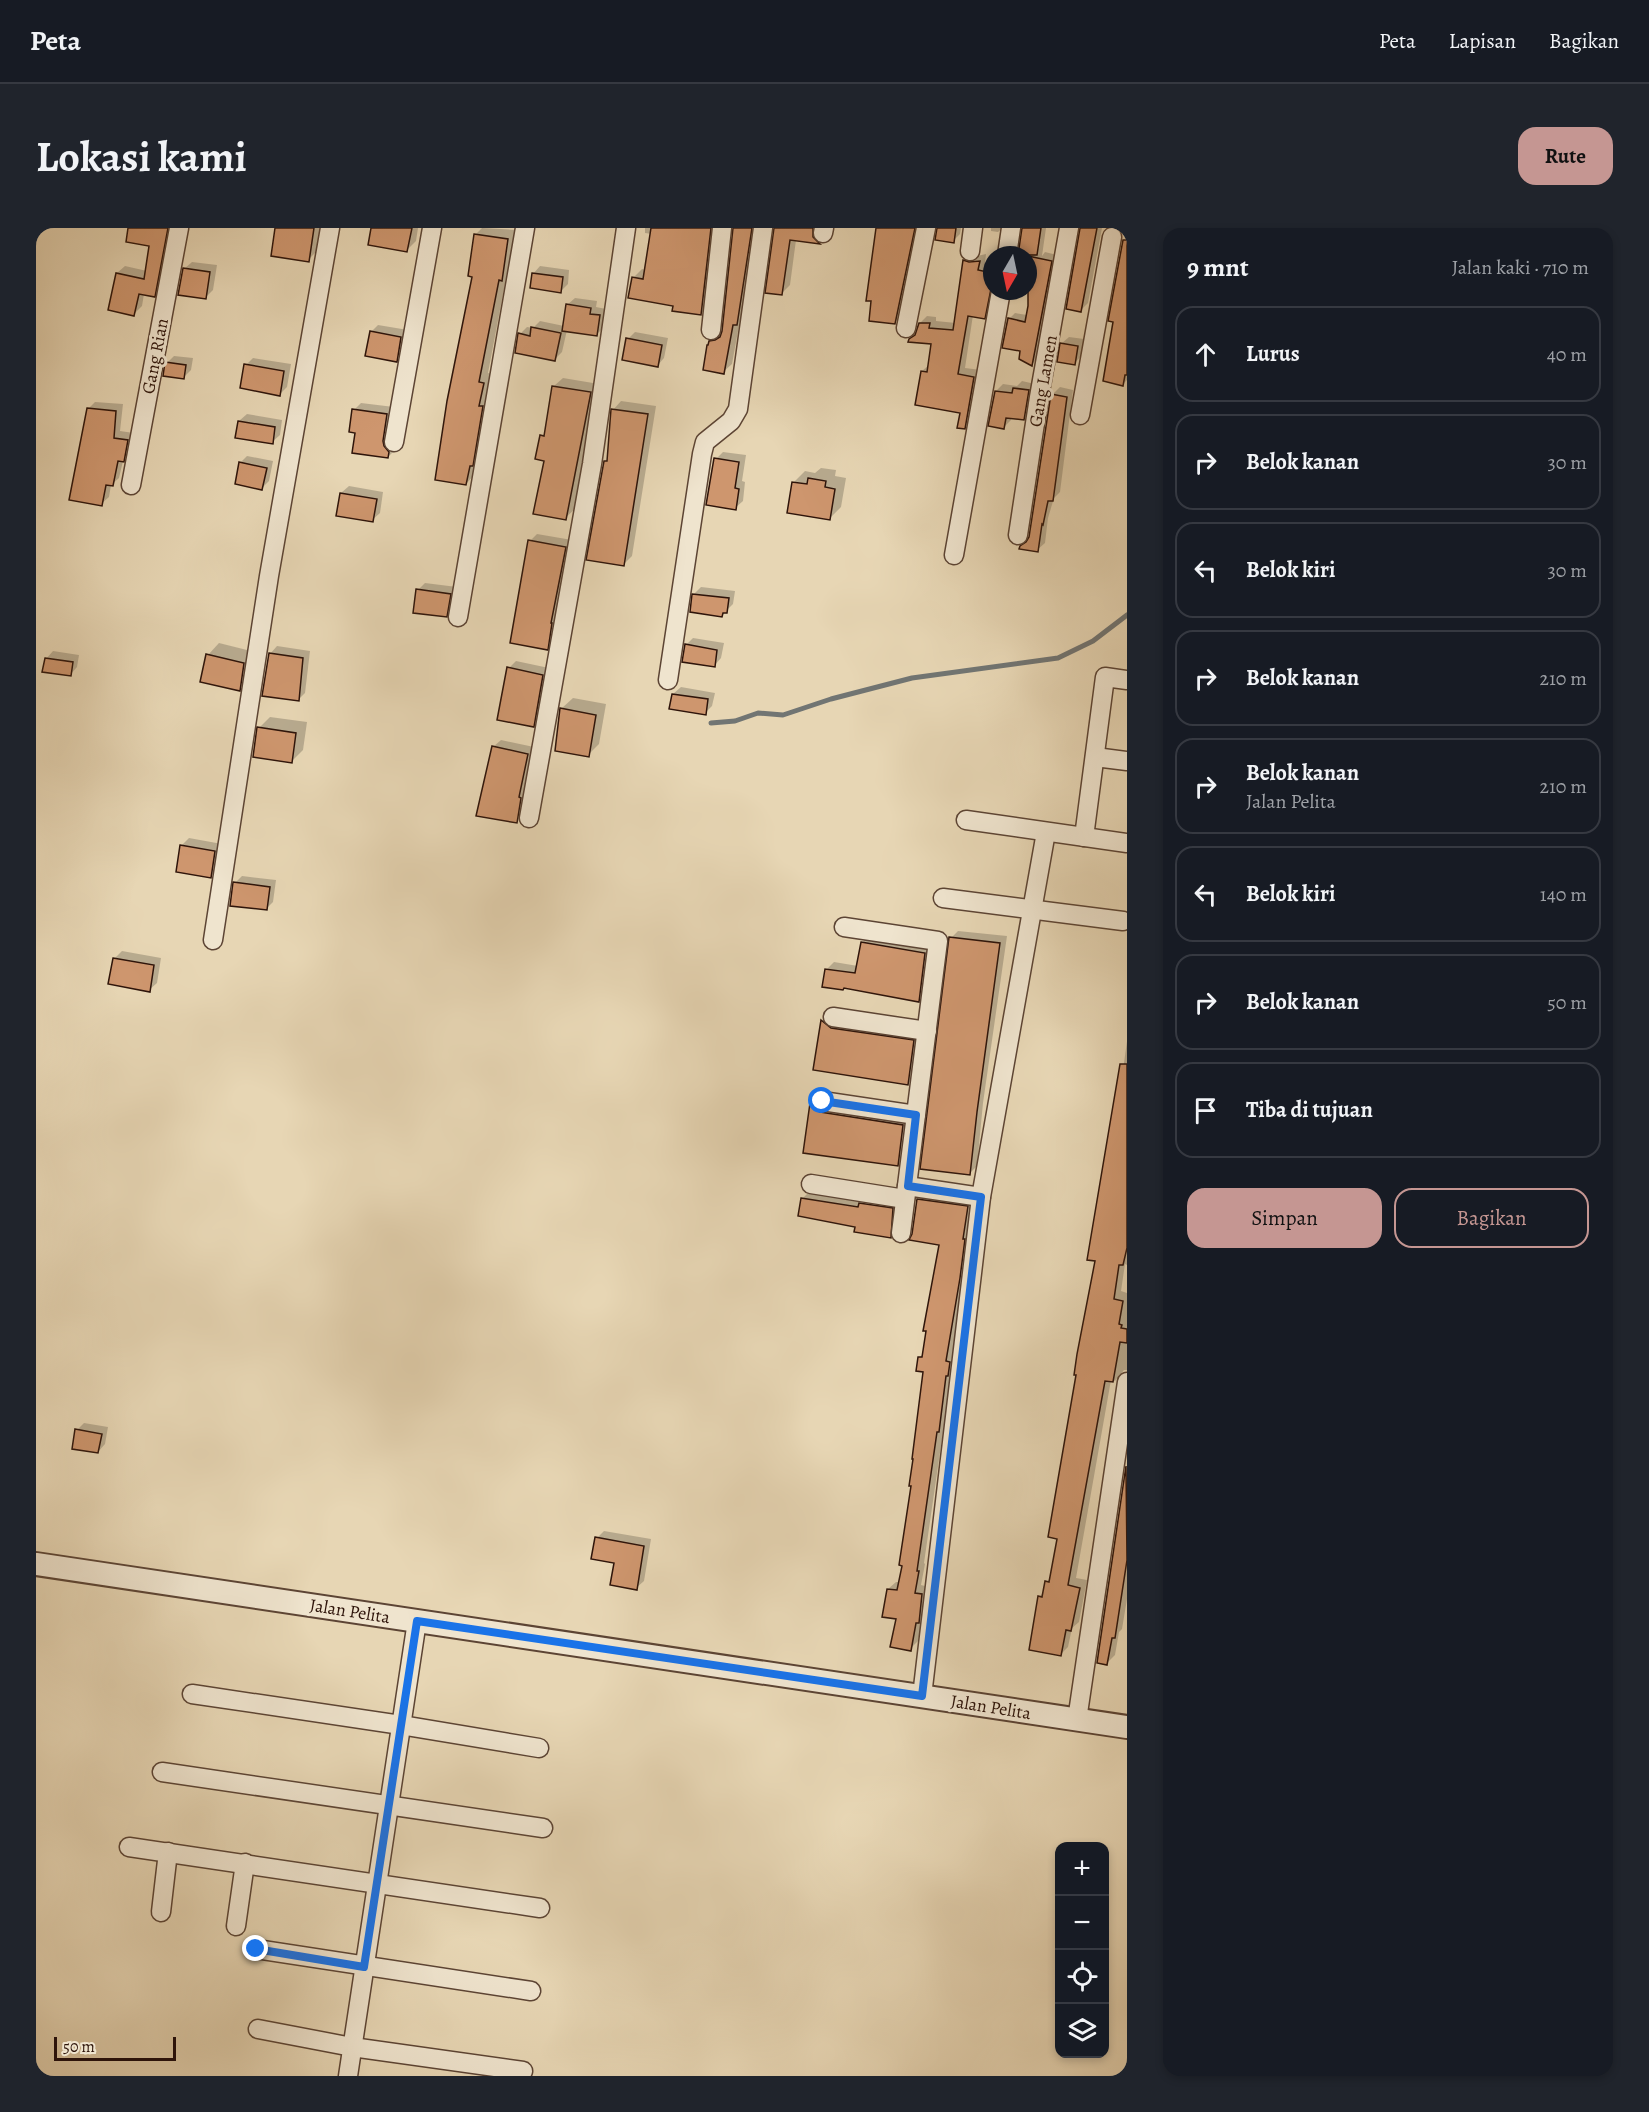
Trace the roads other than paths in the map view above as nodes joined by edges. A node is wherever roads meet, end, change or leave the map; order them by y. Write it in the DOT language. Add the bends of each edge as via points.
graph roads {
  1 [pos="179,228"];
  2 [pos="330,228"];
  3 [pos="432,228"];
  4 [pos="525,228"];
  5 [pos="626,228"];
  6 [pos="722,228"];
  7 [pos="763,228"];
  8 [pos="926,228"];
  9 [pos="973,228"];
  10 [pos="1011,228"];
  11 [pos="1069,228"];
  12 [pos="1112,237"];
  13 [pos="1008,246"];
  14 [pos="970,251"];
  15 [pos="999,300"];
  16 [pos="906,328"];
  17 [pos="711,330"];
  18 [pos="1080,415"];
  19 [pos="394,442"];
  20 [pos="131,485"];
  21 [pos="1018,535"];
  22 [pos="954,555"];
  23 [pos="458,617"];
  24 [pos="668,680"];
  25 [pos="1127,680"];
  26 [pos="1095,757"];
  27 [pos="1127,761"];
  28 [pos="529,818"];
  29 [pos="966,820"];
  30 [pos="1046,832"];
  31 [pos="1084,837"];
  32 [pos="1127,843"];
  33 [pos="944,898"];
  34 [pos="1032,909"];
  35 [pos="1124,921"];
  36 [pos="844,927"];
  37 [pos="213,940"];
  38 [pos="832,1017"];
  39 [pos="927,1031"];
  40 [pos="822,1101"];
  41 [pos="916,1115"];
  42 [pos="811,1184"];
  43 [pos="906,1193"];
  44 [pos="981,1197"];
  45 [pos="901,1233"];
  46 [pos="1127,1382"];
  47 [pos="36,1564"];
  48 [pos="417,1621"];
  49 [pos="192,1694"];
  50 [pos="922,1696"];
  51 [pos="1077,1719"];
  52 [pos="401,1725"];
  53 [pos="1127,1727"];
  54 [pos="539,1748"];
  55 [pos="162,1772"];
  56 [pos="389,1805"];
  57 [pos="543,1828"];
  58 [pos="129,1847"];
  59 [pos="168,1852"];
  60 [pos="245,1863"];
  61 [pos="377,1884"];
  62 [pos="540,1908"];
  63 [pos="161,1912"];
  64 [pos="236,1926"];
  65 [pos="256,1949"];
  66 [pos="364,1967"];
  67 [pos="531,1991"];
  68 [pos="258,2029"];
  69 [pos="352,2046"];
  70 [pos="523,2071"];
  71 [pos="348,2076"];
  1 -- 20 [label="street, Gang Rian"];
  2 -- 37 [label="street" via="269,576"];
  3 -- 19 [label="street"];
  4 -- 23 [label="street"];
  5 -- 28 [label="street" via="592,464"];
  6 -- 17 [label="street"];
  7 -- 24 [label="street" via="738,409 732,421 705,442 702,454"];
  8 -- 16 [label="street"];
  9 -- 14 [label="street"];
  10 -- 13 [label="street"];
  11 -- 21 [label="street, Gang Lamen"];
  12 -- 18 [label="street"];
  15 -- 22 [label="street"];
  25 -- 26 [label="street" via="1106,677"];
  26 -- 27 [label="street"];
  26 -- 31 [label="street"];
  29 -- 30 [label="street"];
  30 -- 31 [label="street"];
  30 -- 34 [label="street"];
  31 -- 32 [label="street"];
  33 -- 34 [label="street"];
  34 -- 35 [label="street"];
  34 -- 44 [label="street"];
  36 -- 39 [label="street" via="938,940"];
  38 -- 39 [label="street"];
  39 -- 41 [label="street"];
  40 -- 41 [label="street"];
  41 -- 43 [label="street"];
  42 -- 43 [label="street"];
  43 -- 44 [label="street"];
  43 -- 45 [label="street"];
  44 -- 50 [label="street"];
  46 -- 51 [label="street"];
  47 -- 48 [label="street, Jalan Pelita"];
  48 -- 50 [label="street, Jalan Pelita"];
  48 -- 52 [label="street"];
  49 -- 52 [label="street"];
  50 -- 51 [label="street, Jalan Pelita"];
  51 -- 53 [label="street, Jalan Pelita"];
  52 -- 54 [label="street"];
  52 -- 56 [label="street"];
  55 -- 56 [label="street"];
  56 -- 57 [label="street"];
  56 -- 61 [label="street"];
  58 -- 59 [label="street"];
  59 -- 60 [label="street"];
  59 -- 63 [label="street"];
  60 -- 61 [label="street"];
  60 -- 64 [label="street"];
  61 -- 62 [label="street"];
  61 -- 66 [label="street"];
  65 -- 66 [label="street"];
  66 -- 67 [label="street"];
  66 -- 69 [label="street"];
  68 -- 69 [label="street"];
  69 -- 70 [label="street"];
  69 -- 71 [label="street"];
}
